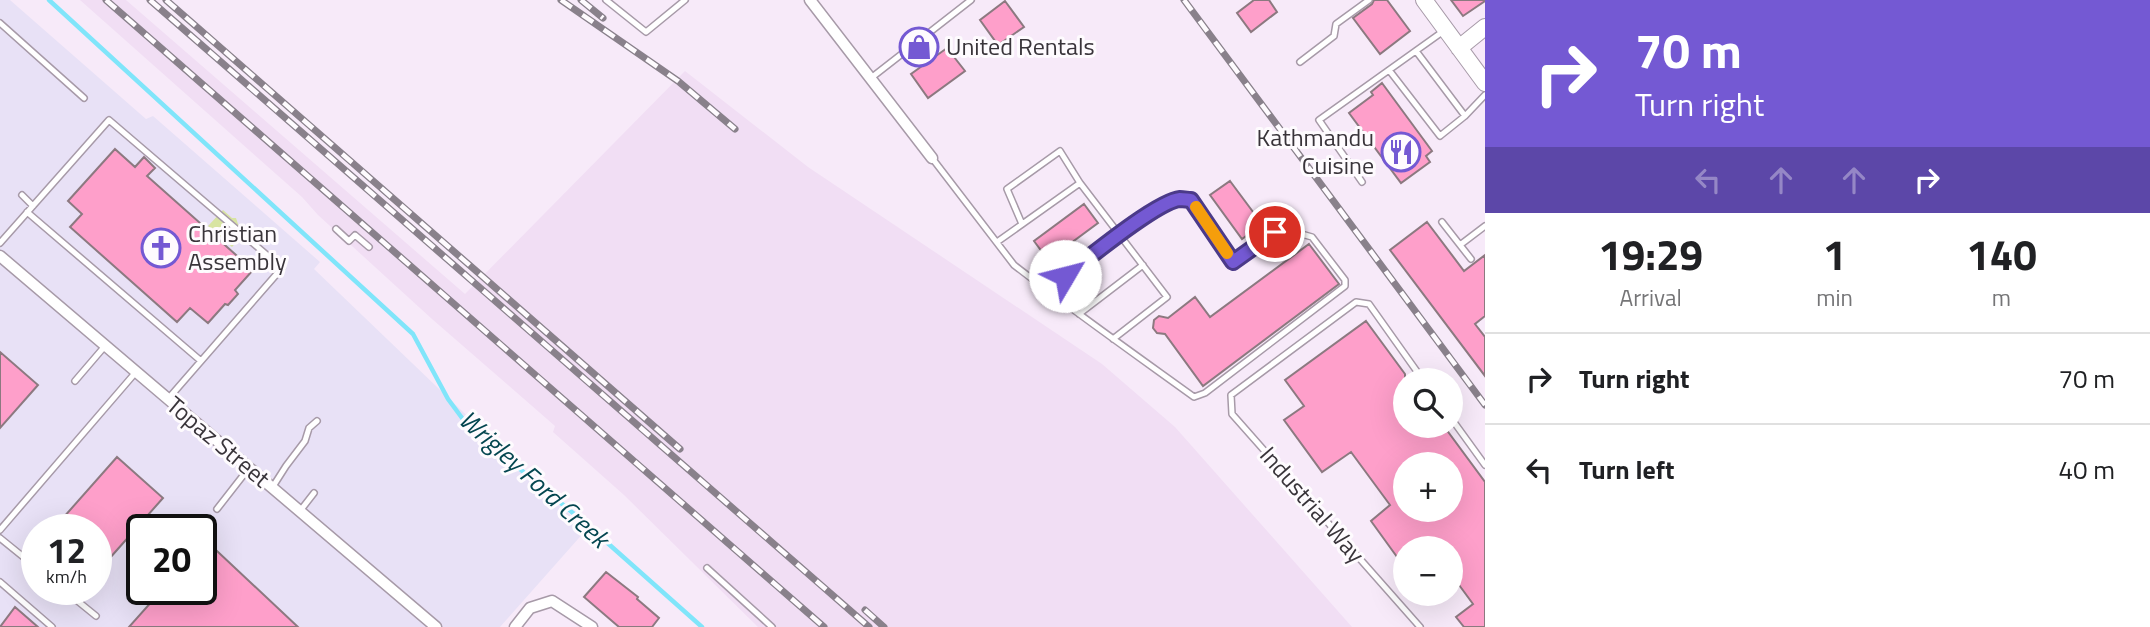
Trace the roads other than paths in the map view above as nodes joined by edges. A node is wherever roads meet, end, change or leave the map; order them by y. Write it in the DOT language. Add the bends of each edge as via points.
graph roads {
  1 [pos="606,0"];
  2 [pos="685,0"];
  3 [pos="810,0"];
  4 [pos="971,0"];
  5 [pos="1369,0"];
  6 [pos="1424,0"];
  7 [pos="0,23"];
  8 [pos="1485,27"];
  9 [pos="1446,30"];
  10 [pos="1459,48"];
  11 [pos="1416,51"];
  12 [pos="1300,62"];
  13 [pos="1389,70"];
  14 [pos="870,78"];
  15 [pos="1485,83"];
  16 [pos="1485,95"];
  17 [pos="84,98"];
  18 [pos="1465,116"];
  19 [pos="932,158"];
  20 [pos="1362,182"];
  21 [pos="1080,183"];
  22 [pos="22,195"];
  23 [pos="33,206"];
  24 [pos="27,212"];
  25 [pos="1442,222"];
  26 [pos="1022,224"];
  27 [pos="1485,226"];
  28 [pos="336,229"];
  29 [pos="1120,234"];
  30 [pos="997,242"];
  31 [pos="0,243"];
  32 [pos="1460,245"];
  33 [pos="369,247"];
  34 [pos="0,256"];
  35 [pos="1471,259"];
  36 [pos="1143,265"];
  37 [pos="1046,290"];
  38 [pos="1079,314"];
  39 [pos="1113,339"];
  40 [pos="105,346"];
  41 [pos="201,361"];
  42 [pos="1414,368"];
  43 [pos="136,372"];
  44 [pos="75,381"];
  45 [pos="167,399"];
  46 [pos="317,421"];
  47 [pos="1463,435"];
  48 [pos="1485,466"];
  49 [pos="249,468"];
  50 [pos="272,488"];
  51 [pos="314,493"];
  52 [pos="218,509"];
  53 [pos="299,511"];
  54 [pos="0,530"];
  55 [pos="0,538"];
  56 [pos="21,555"];
  57 [pos="707,568"];
  58 [pos="1,586"];
  59 [pos="83,605"];
  60 [pos="96,615"];
  61 [pos="52,627"];
  62 [pos="436,627"];
  63 [pos="515,627"];
  64 [pos="592,627"];
  65 [pos="772,627"];
  66 [pos="1420,627"];
  1 -- 2 [label="lane" via="646,32"];
  3 -- 14 [label="street"];
  4 -- 14 [label="lane"];
  5 -- 12 [label="lane" via="1336,24 1334,36"];
  6 -- 9 [label="main road"];
  7 -- 17 [label="lane"];
  8 -- 10 [label="main road"];
  9 -- 10 [label="main road"];
  9 -- 11 [label="lane"];
  10 -- 15 [label="main road"];
  11 -- 13 [label="lane"];
  11 -- 18 [label="lane"];
  13 -- 18 [label="lane" via="1440,136"];
  13 -- 20 [label="lane" via="1319,120"];
  14 -- 19 [label="street"];
  16 -- 18 [label="lane"];
  19 -- 30 [label="lane"];
  21 -- 26 [label="lane"];
  21 -- 26 [label="lane" via="1060,151 1007,189"];
  21 -- 29 [label="lane"];
  22 -- 23 [label="lane"];
  23 -- 24 [label="lane"];
  23 -- 41 [label="lane" via="109,121 282,268"];
  24 -- 31 [label="lane"];
  24 -- 41 [label="lane"];
  25 -- 32 [label="lane"];
  26 -- 30 [label="lane"];
  27 -- 32 [label="lane"];
  28 -- 33 [label="lane" via="349,241 355,235"];
  29 -- 36 [label="lane"];
  29 -- 37 [label="lane"];
  29 -- 39 [label="lane" via="1160,208 1179,199 1191,200 1233,262 1275,232 1291,231 1312,237 1345,286 1194,397"];
  30 -- 37 [label="lane" via="1014,265"];
  32 -- 35 [label="lane"];
  34 -- 40 [label="street, Topaz Street"];
  36 -- 38 [label="lane"];
  36 -- 39 [label="lane" via="1167,297"];
  37 -- 38 [label="lane"];
  38 -- 39 [label="lane"];
  40 -- 43 [label="street, Topaz Street"];
  40 -- 44 [label="lane"];
  41 -- 45 [label="lane"];
  42 -- 66 [label="lane, Industrial Way" via="1369,304 1356,302 1231,395 1232,414"];
  43 -- 45 [label="street, Topaz Street"];
  43 -- 54 [label="lane"];
  45 -- 49 [label="street, Topaz Street"];
  46 -- 50 [label="lane"];
  47 -- 48 [label="lane"];
  49 -- 50 [label="street, Topaz Street"];
  49 -- 52 [label="lane"];
  50 -- 53 [label="street, Topaz Street"];
  51 -- 53 [label="lane"];
  53 -- 62 [label="street, Topaz Street"];
  55 -- 56 [label="lane"];
  57 -- 65 [label="lane"];
  58 -- 61 [label="lane"];
  59 -- 60 [label="lane"];
  63 -- 64 [label="street" via="530,608 552,601"];
}
